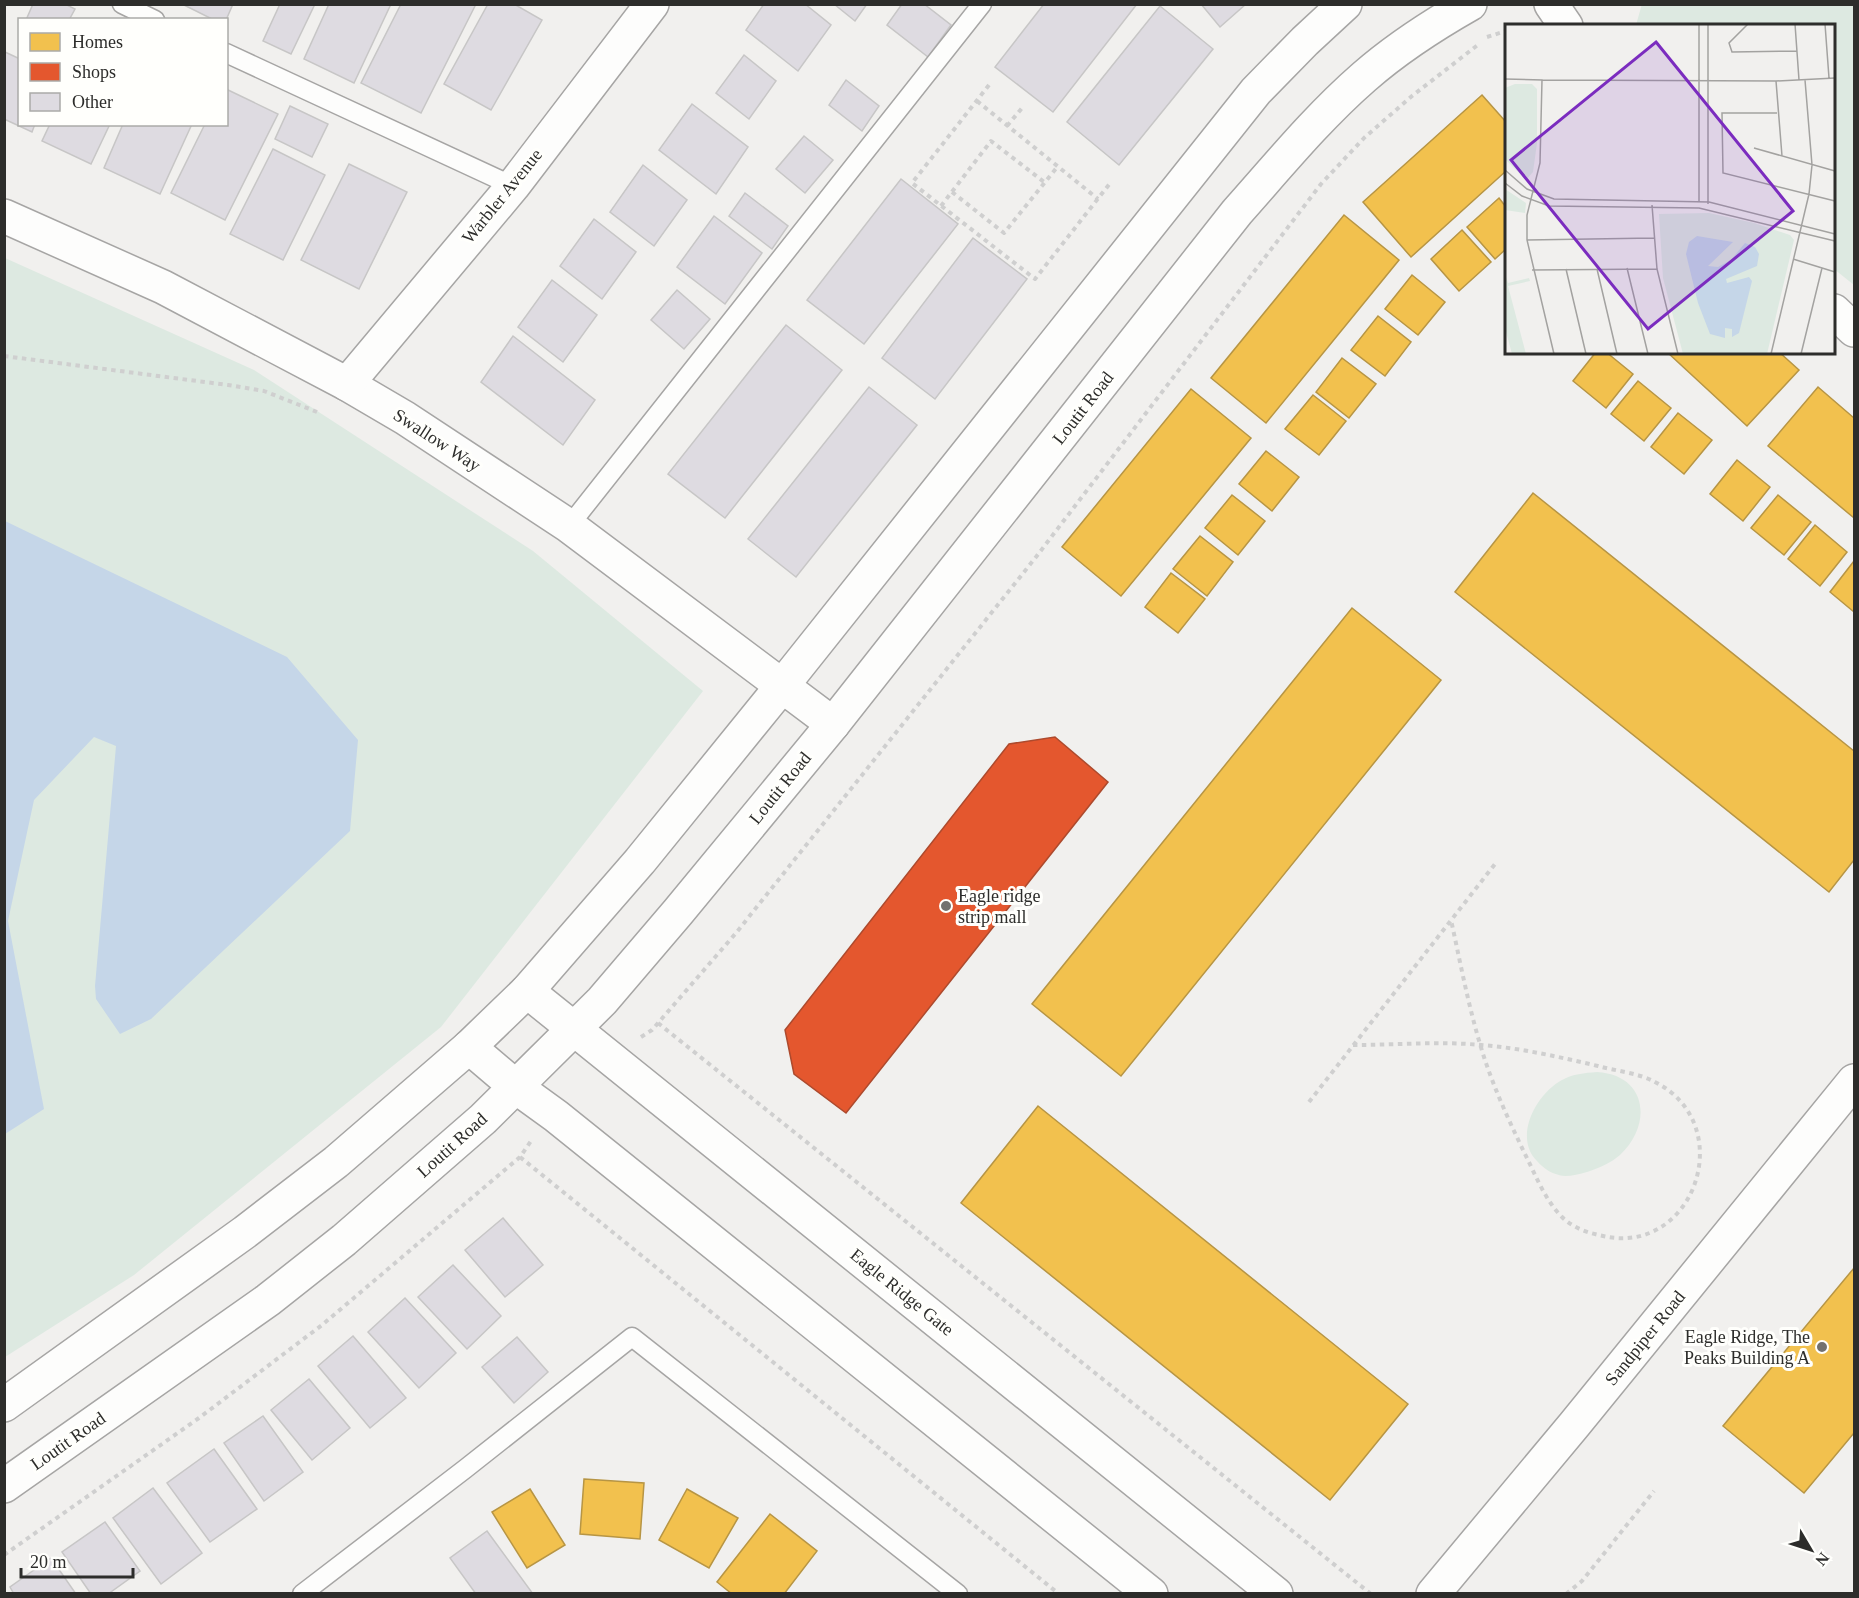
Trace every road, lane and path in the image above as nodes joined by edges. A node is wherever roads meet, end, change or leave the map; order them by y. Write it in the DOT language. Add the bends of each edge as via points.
graph roads {
  1 [pos="122,4"];
  2 [pos="652,4"];
  3 [pos="982,4"];
  4 [pos="1345,4"];
  5 [pos="1470,4"];
  6 [pos="1551,4"];
  7 [pos="151,18"];
  8 [pos="1565,24"];
  9 [pos="1505,31"];
  10 [pos="228,54"];
  11 [pos="989,85"];
  12 [pos="977,101"];
  13 [pos="1022,108"];
  14 [pos="1007,126"];
  15 [pos="1058,166"];
  16 [pos="1044,182"];
  17 [pos="1111,182"];
  18 [pos="513,186"];
  19 [pos="952,192"];
  20 [pos="1098,199"];
  21 [pos="941,206"];
  22 [pos="4,216"];
  23 [pos="1835,313"];
  24 [pos="1854,330"];
  25 [pos="4,356"];
  26 [pos="347,384"];
  27 [pos="323,415"];
  28 [pos="569,526"];
  29 [pos="782,687"];
  30 [pos="833,724"];
  31 [pos="1495,864"];
  32 [pos="1451,920"];
  33 [pos="527,991"];
  34 [pos="658,1023"];
  35 [pos="575,1029"];
  36 [pos="642,1035"];
  37 [pos="1353,1045"];
  38 [pos="1480,1045"];
  39 [pos="469,1047"];
  40 [pos="1854,1081"];
  41 [pos="516,1087"];
  42 [pos="1309,1102"];
  43 [pos="531,1141"];
  44 [pos="520,1157"];
  45 [pos="4,1404"];
  46 [pos="4,1485"];
  47 [pos="1654,1491"];
  48 [pos="4,1555"];
  49 [pos="302,1593"];
  50 [pos="958,1593"];
  51 [pos="1059,1593"];
  52 [pos="1151,1593"];
  53 [pos="1276,1593"];
  54 [pos="1371,1593"];
  55 [pos="1433,1593"];
  56 [pos="1566,1593"];
  1 -- 7 [label="lane"];
  2 -- 18 [label="street, Warbler Avenue"];
  3 -- 28 [label="lane"];
  4 -- 29 [label="street" via="1256,91"];
  5 -- 30 [label="street, Loutit Road" via="1433,25 1364,78 1244,204"];
  6 -- 8 [label="street"];
  9 -- 34 [label="path" via="1486,38 1412,96 1364,138 1321,184 1036,557 736,933"];
  10 -- 18 [label="lane"];
  11 -- 12 [label="path"];
  12 -- 14 [label="path"];
  12 -- 21 [label="path" via="912,183"];
  13 -- 14 [label="path"];
  14 -- 15 [label="path"];
  15 -- 16 [label="path"];
  15 -- 20 [label="path"];
  16 -- 19 [label="path" via="1004,233"];
  16 -- 19 [label="path" via="991,141"];
  17 -- 20 [label="path"];
  18 -- 26 [label="street, Warbler Avenue"];
  19 -- 21 [label="path"];
  20 -- 21 [label="path" via="1035,279"];
  22 -- 26 [label="street, Swallow Way" via="163,287"];
  23 -- 24 [label="street"];
  25 -- 27 [label="path" via="264,391"];
  26 -- 28 [label="street, Swallow Way"];
  28 -- 29 [label="street, Swallow Way"];
  29 -- 30 [label="street, Swallow Way"];
  29 -- 33 [label="street" via="640,861"];
  30 -- 35 [label="street, Loutit Road" via="678,912"];
  31 -- 32 [label="path"];
  32 -- 37 [label="path"];
  32 -- 38 [label="path"];
  33 -- 35 [label="street, Eagle Ridge Gate"];
  33 -- 39 [label="street"];
  34 -- 36 [label="path"];
  34 -- 54 [label="path"];
  35 -- 41 [label="street, Loutit Road"];
  35 -- 53 [label="street, Eagle Ridge Gate"];
  37 -- 38 [label="path"];
  37 -- 42 [label="path"];
  38 -- 38 [label="path" via="1516,1136 1545,1196 1563,1218 1587,1233 1614,1239 1642,1236 1667,1223 1687,1203 1699,1177 1701,1148 1694,1121 1678,1098 1655,1081 1628,1073 1545,1053"];
  39 -- 41 [label="street"];
  39 -- 45 [label="street" via="336,1162 254,1225"];
  40 -- 55 [label="street, Sandpiper Road"];
  41 -- 46 [label="street, Loutit Road" via="404,1189 268,1300"];
  41 -- 52 [label="street"];
  43 -- 44 [label="path"];
  44 -- 48 [label="path" via="322,1325 199,1418"];
  44 -- 51 [label="path"];
  47 -- 56 [label="path" via="1582,1581"];
  49 -- 50 [label="lane" via="632,1336"];
}
